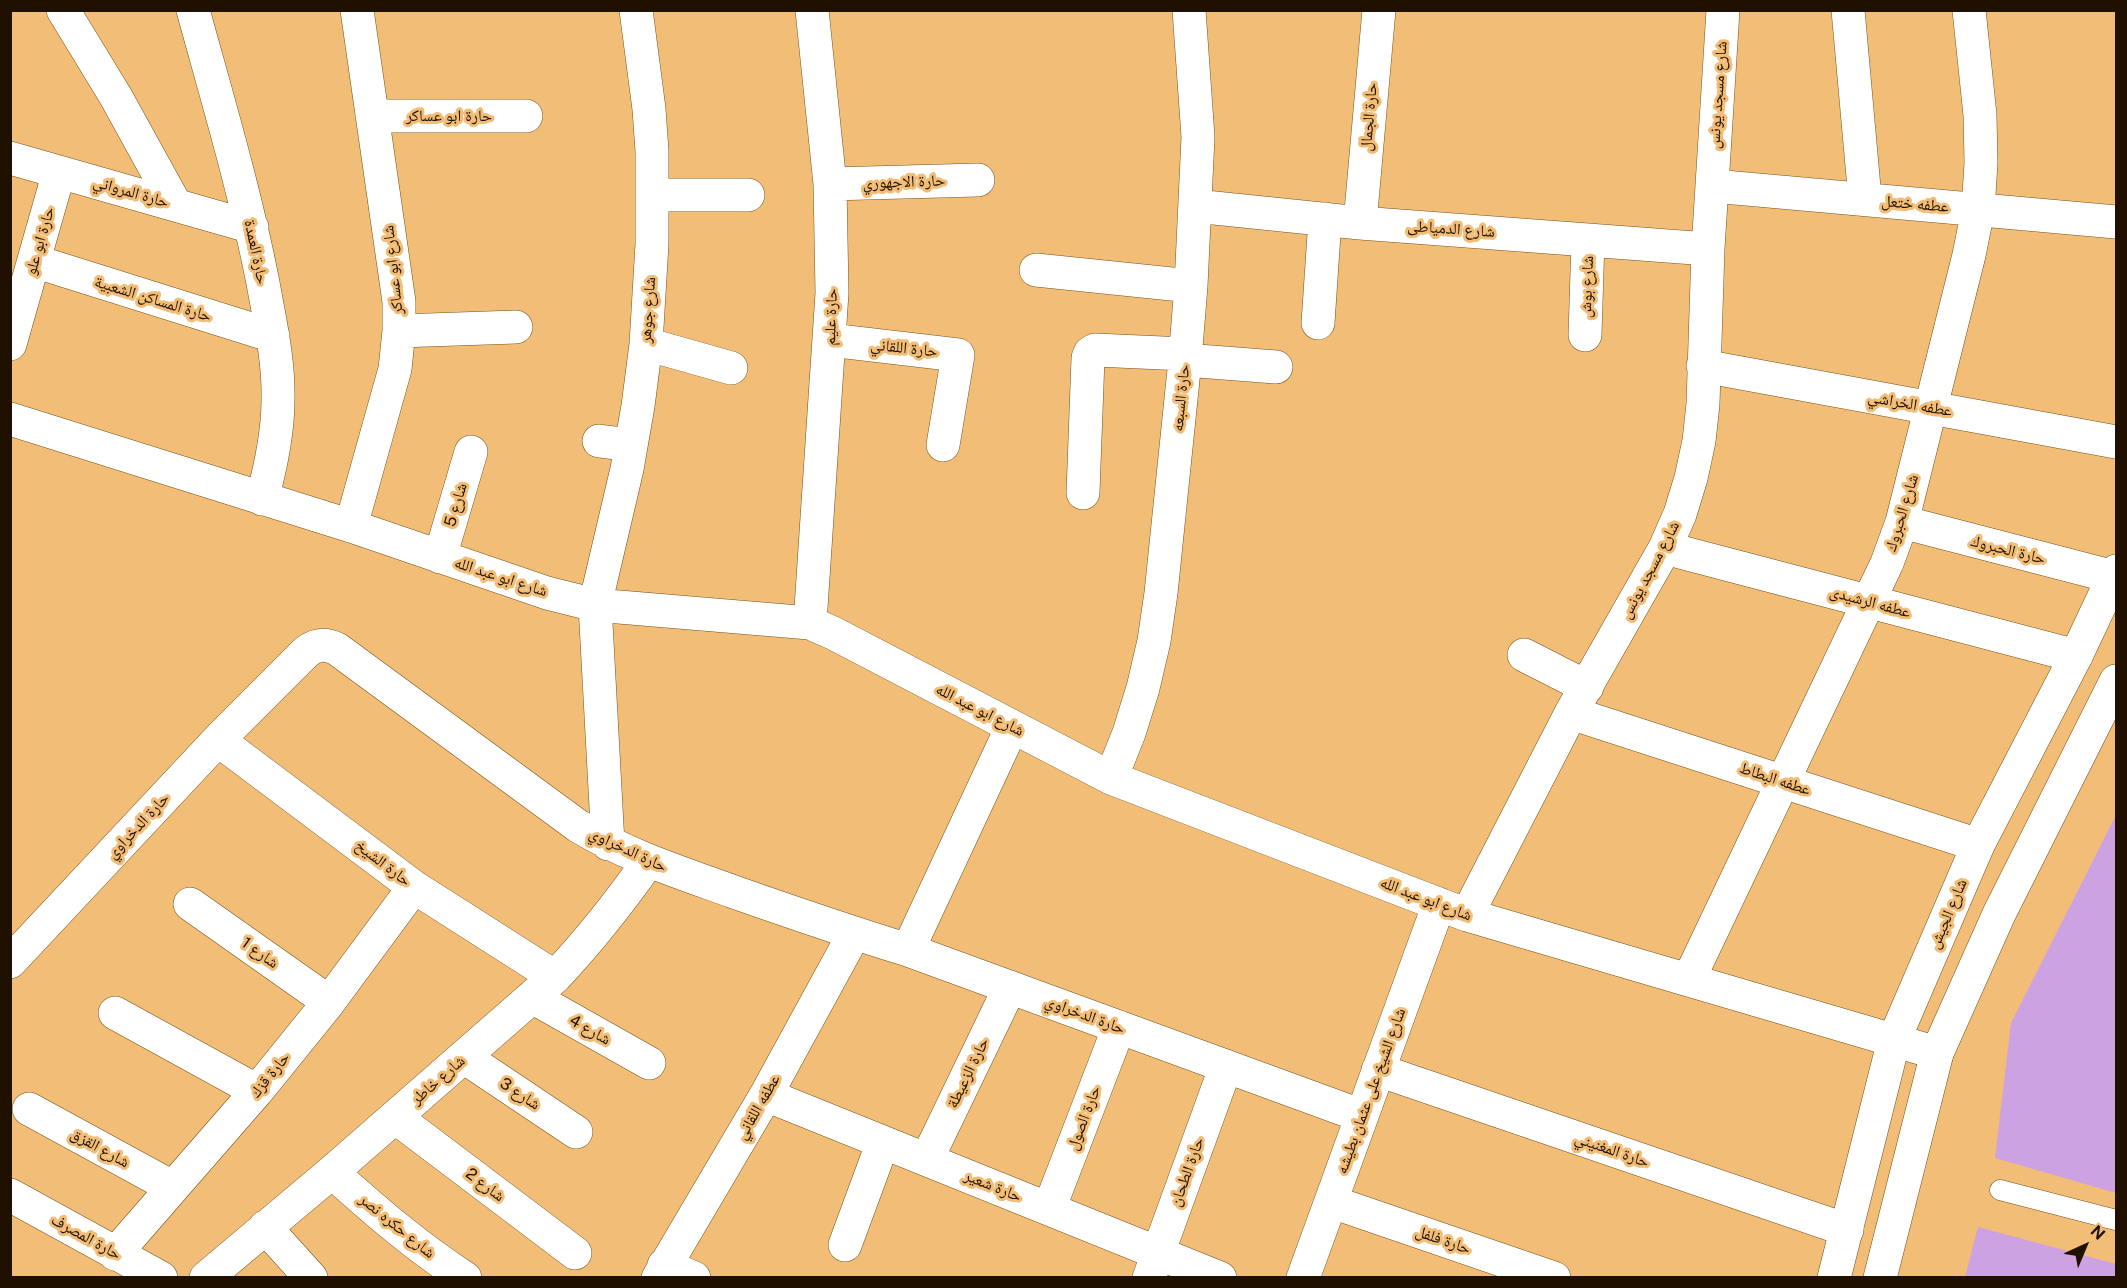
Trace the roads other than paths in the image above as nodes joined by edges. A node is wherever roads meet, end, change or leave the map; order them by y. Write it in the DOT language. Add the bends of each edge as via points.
graph roads {
  1 [pos="63,10"];
  2 [pos="193,10"];
  3 [pos="357,10"];
  4 [pos="636,10"];
  5 [pos="812,10"];
  6 [pos="1189,10"];
  7 [pos="1378,10"];
  8 [pos="1724,10"];
  9 [pos="1848,10"];
  10 [pos="1969,10"];
  11 [pos="372,116"];
  12 [pos="526,116"];
  13 [pos="10,158"];
  14 [pos="59,172"];
  15 [pos="978,180"];
  16 [pos="830,184"];
  17 [pos="1713,186"];
  18 [pos="653,195"];
  19 [pos="748,195"];
  20 [pos="1865,200"];
  21 [pos="175,204"];
  22 [pos="1195,206"];
  23 [pos="1978,210"];
  24 [pos="1325,219"];
  25 [pos="2116,222"];
  26 [pos="1360,223"];
  27 [pos="252,227"];
  28 [pos="1588,240"];
  29 [pos="1708,249"];
  30 [pos="34,261"];
  31 [pos="1036,270"];
  32 [pos="1191,286"];
  33 [pos="1318,323"];
  34 [pos="516,327"];
  35 [pos="399,332"];
  36 [pos="1585,335"];
  37 [pos="273,336"];
  38 [pos="830,340"];
  39 [pos="10,344"];
  40 [pos="646,344"];
  41 [pos="1185,357"];
  42 [pos="1703,366"];
  43 [pos="1276,367"];
  44 [pos="731,368"];
  45 [pos="1931,408"];
  46 [pos="10,420"];
  47 [pos="599,441"];
  48 [pos="2116,442"];
  49 [pos="631,445"];
  50 [pos="943,445"];
  51 [pos="471,452"];
  52 [pos="1083,494"];
  53 [pos="262,499"];
  54 [pos="1902,522"];
  55 [pos="351,526"];
  56 [pos="1665,548"];
  57 [pos="441,557"];
  58 [pos="2115,574"];
  59 [pos="1869,602"];
  60 [pos="595,605"];
  61 [pos="810,623"];
  62 [pos="1524,655"];
  63 [pos="2076,656"];
  64 [pos="2116,681"];
  65 [pos="1579,700"];
  66 [pos="1012,727"];
  67 [pos="218,740"];
  68 [pos="1112,778"];
  69 [pos="1782,782"];
  70 [pos="608,844"];
  71 [pos="1978,845"];
  72 [pos="648,861"];
  73 [pos="414,887"];
  74 [pos="190,904"];
  75 [pos="1453,910"];
  76 [pos="854,934"];
  77 [pos="908,950"];
  78 [pos="10,962"];
  79 [pos="1689,979"];
  80 [pos="543,987"];
  81 [pos="1010,987"];
  82 [pos="329,1002"];
  83 [pos="115,1013"];
  84 [pos="1119,1027"];
  85 [pos="1894,1040"];
  86 [pos="1937,1053"];
  87 [pos="464,1057"];
  88 [pos="649,1063"];
  89 [pos="1226,1066"];
  90 [pos="1378,1070"];
  91 [pos="257,1091"];
  92 [pos="766,1095"];
  93 [pos="29,1109"];
  94 [pos="1362,1116"];
  95 [pos="395,1117"];
  96 [pos="576,1132"];
  97 [pos="883,1142"];
  98 [pos="927,1159"];
  99 [pos="332,1172"];
  100 [pos="171,1187"];
  101 [pos="2001,1190"];
  102 [pos="10,1195"];
  103 [pos="1332,1202"];
  104 [pos="1049,1209"];
  105 [pos="2116,1220"];
  106 [pos="265,1227"];
  107 [pos="1846,1230"];
  108 [pos="845,1245"];
  109 [pos="575,1253"];
  110 [pos="115,1254"];
  111 [pos="1153,1265"];
  112 [pos="661,1271"];
  113 [pos="161,1278"];
  114 [pos="206,1278"];
  115 [pos="311,1278"];
  116 [pos="465,1278"];
  117 [pos="694,1278"];
  118 [pos="1220,1278"];
  119 [pos="1303,1278"];
  120 [pos="1554,1278"];
  121 [pos="1834,1278"];
  122 [pos="1881,1278"];
  1 -- 21 [label="street"];
  2 -- 27 [label="street, حارة العمدة"];
  3 -- 11 [label="street, شارع ابو عساكر"];
  4 -- 18 [label="street, شارع جوهر" via="649,109"];
  5 -- 16 [label="street, حارة عليم"];
  6 -- 22 [label="street, حارة السبعه" via="1198,137"];
  7 -- 26 [label="street, حارة الجمال"];
  8 -- 17 [label="street, شارع مسجد يونس"];
  9 -- 20 [label="street"];
  10 -- 23 [label="street, شارع الحبروك" via="1980,116"];
  11 -- 12 [label="street, حارة ابو عساكر"];
  11 -- 35 [label="street, شارع ابو عساكر" via="399,302"];
  13 -- 14 [label="street, حارة المرواني"];
  14 -- 21 [label="street, حارة المرواني"];
  14 -- 30 [label="street, حارة ابو علو"];
  15 -- 16 [label="street, حارة الاجهوري"];
  16 -- 38 [label="street, حارة عليم"];
  17 -- 20 [label="street, عطفه ختعل"];
  17 -- 29 [label="street, شارع مسجد يونس"];
  18 -- 19 [label="street"];
  18 -- 40 [label="street, شارع جوهر"];
  20 -- 23 [label="street, عطفه ختعل"];
  21 -- 27 [label="street, حارة المرواني"];
  22 -- 24 [label="street, شارع الدمياطى"];
  22 -- 32 [label="street, حارة السبعه"];
  23 -- 25 [label="street, عطفه ختعل"];
  23 -- 45 [label="street, شارع الحبروك"];
  24 -- 26 [label="street, شارع الدمياطى"];
  24 -- 33 [label="street"];
  26 -- 28 [label="street, شارع الدمياطى"];
  27 -- 37 [label="street, حارة العمدة"];
  28 -- 29 [label="street, شارع الدمياطى"];
  28 -- 36 [label="street, شارع بوش"];
  29 -- 42 [label="street, شارع مسجد يونس"];
  30 -- 37 [label="street, حارة المساكن الشعبية"];
  30 -- 39 [label="street, حارة ابو علو"];
  31 -- 32 [label="street"];
  32 -- 41 [label="street, حارة السبعه"];
  34 -- 35 [label="street"];
  35 -- 55 [label="street, شارع ابو عساكر" via="394,369"];
  37 -- 53 [label="street, حارة العمدة" via="278,401 274,445"];
  38 -- 50 [label="street, حارة اللقاني" via="958,355"];
  38 -- 61 [label="street, حارة عليم"];
  40 -- 44 [label="street"];
  40 -- 49 [label="street, شارع جوهر"];
  41 -- 43 [label="street"];
  41 -- 52 [label="street" via="1095,350 1090,353"];
  41 -- 68 [label="street, حارة السبعه" via="1154,641"];
  42 -- 45 [label="street, عطفه الخراشي"];
  42 -- 56 [label="street, شارع مسجد يونس" via="1699,441 1680,514"];
  45 -- 48 [label="street, عطفه الخراشي"];
  45 -- 54 [label="street, شارع الحبروك"];
  46 -- 53 [label="street, شارع ابو عبد الله"];
  47 -- 49 [label="street"];
  49 -- 60 [label="street, شارع جوهر"];
  51 -- 57 [label="street, شارع 5"];
  53 -- 55 [label="street, شارع ابو عبد الله"];
  54 -- 58 [label="street, حارة الحبروك"];
  54 -- 59 [label="street, شارع الحبروك"];
  55 -- 57 [label="street, شارع ابو عبد الله"];
  56 -- 59 [label="street, عطفه الرشيدى"];
  56 -- 65 [label="street, شارع مسجد يونس"];
  57 -- 60 [label="street, شارع ابو عبد الله"];
  58 -- 63 [label="street, شارع الجيش"];
  59 -- 63 [label="street, عطفه الرشيدى"];
  59 -- 69 [label="street, شارع الحبروك"];
  60 -- 61 [label="street, شارع ابو عبد الله"];
  60 -- 70 [label="street, شارع جوهر"];
  61 -- 66 [label="street, شارع ابو عبد الله"];
  62 -- 65 [label="street, عطفه البطاط"];
  63 -- 71 [label="street, شارع الجيش"];
  64 -- 86 [label="street" via="1999,914"];
  65 -- 69 [label="street, عطفه البطاط"];
  65 -- 75 [label="street, شارع مسجد يونس"];
  66 -- 68 [label="street, شارع ابو عبد الله"];
  66 -- 77 [label="street"];
  67 -- 70 [label="street, حارة الدخراوي" via="306,652 317,645 331,646"];
  67 -- 73 [label="street, حارة الشيخ"];
  67 -- 78 [label="street, حارة الدخراوي"];
  68 -- 75 [label="street, شارع ابو عبد الله"];
  69 -- 71 [label="street, عطفه البطاط"];
  69 -- 79 [label="street, شارع الحبروك"];
  70 -- 72 [label="street, حارة الدخراوي"];
  71 -- 85 [label="street, شارع الجيش"];
  72 -- 76 [label="street, حارة الدخراوي"];
  72 -- 80 [label="street, شارع خاطر" via="586,945"];
  73 -- 80 [label="street, حارة الشيخ"];
  73 -- 82 [label="street, حارة قزك"];
  74 -- 82 [label="street, شارع 1"];
  75 -- 79 [label="street, شارع ابو عبد الله"];
  75 -- 90 [label="street, شارع الشيخ على عثمان بطيشه"];
  76 -- 77 [label="street, حارة الدخراوي"];
  76 -- 92 [label="street, عطفه اللقاني"];
  77 -- 81 [label="street, حارة الدخراوي"];
  79 -- 85 [label="street, شارع ابو عبد الله"];
  80 -- 87 [label="street, شارع خاطر"];
  80 -- 88 [label="street, شارع 4"];
  81 -- 84 [label="street, حارة الدخراوي"];
  81 -- 98 [label="street, حارة الزعيطة"];
  82 -- 91 [label="street, حارة قزك"];
  83 -- 91 [label="street"];
  84 -- 89 [label="street, حارة الدخراوي"];
  84 -- 104 [label="street, حارة الصول"];
  85 -- 86 [label="street, شارع ابو عبد الله"];
  85 -- 107 [label="street, شارع الجيش"];
  86 -- 122 [label="street"];
  87 -- 95 [label="street, شارع خاطر"];
  87 -- 96 [label="street, شارع 3"];
  89 -- 94 [label="street, حارة الدخراوي"];
  89 -- 111 [label="street, حارة الطحان"];
  90 -- 94 [label="street, شارع الشيخ على عثمان بطيشه"];
  90 -- 107 [label="street, حارة المغنيني"];
  91 -- 100 [label="street, حارة قزك"];
  92 -- 97 [label="street, حارة شعير"];
  92 -- 112 [label="street, عطفه اللقاني"];
  93 -- 100 [label="street, شارع القزق"];
  94 -- 103 [label="street, شارع الشيخ على عثمان بطيشه"];
  95 -- 99 [label="street, شارع خاطر"];
  95 -- 109 [label="street, شارع 2"];
  97 -- 98 [label="street, حارة شعير"];
  97 -- 108 [label="street"];
  98 -- 104 [label="street, حارة شعير"];
  99 -- 106 [label="street, شارع خاطر"];
  99 -- 116 [label="street, شارع حكره نصر" via="406,1235"];
  100 -- 110 [label="street, حارة قزك"];
  101 -- 105 [label="lane"];
  102 -- 110 [label="street, حارة المصرف"];
  103 -- 119 [label="street, شارع الشيخ على عثمان بطيشه"];
  103 -- 120 [label="street, حارة فلفل"];
  104 -- 111 [label="street, حارة شعير"];
  106 -- 114 [label="street, شارع خاطر"];
  106 -- 115 [label="street"];
  107 -- 121 [label="street, شارع الجيش"];
  110 -- 113 [label="street, حارة المصرف"];
  111 -- 118 [label="street, حارة شعير"];
  112 -- 117 [label="street"];
}
